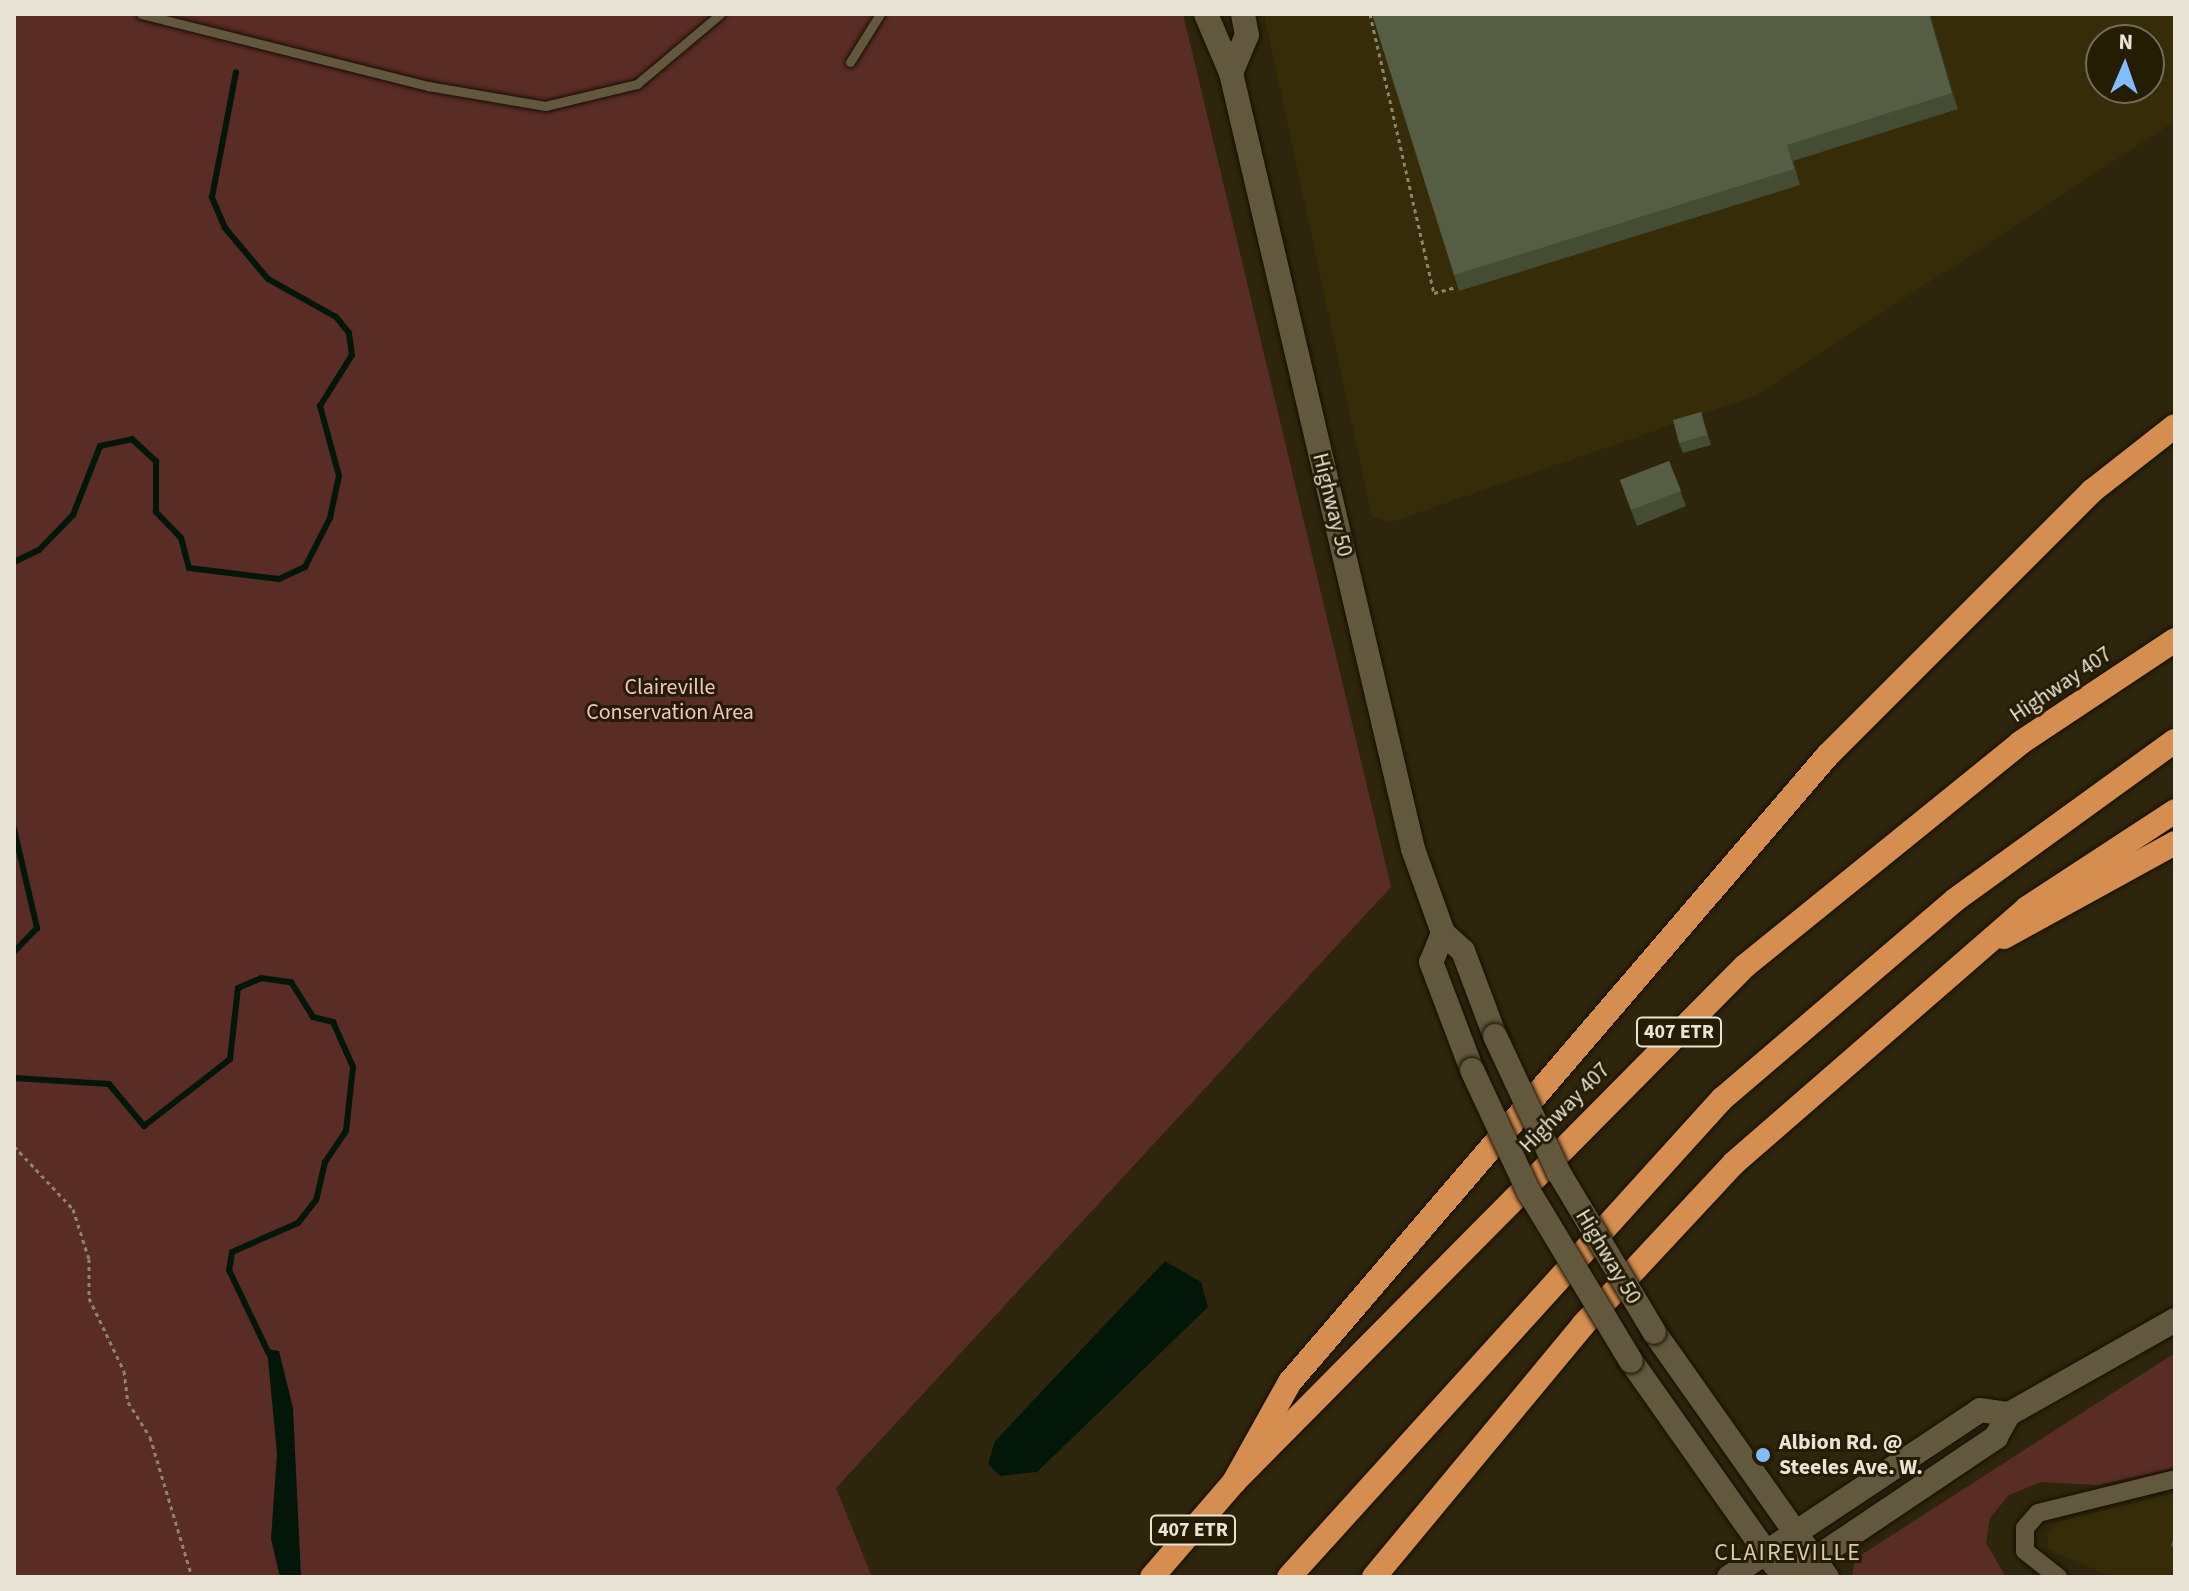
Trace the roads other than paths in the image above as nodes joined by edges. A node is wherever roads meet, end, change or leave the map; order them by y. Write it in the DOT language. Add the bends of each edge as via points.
graph roads {
  1 [pos="141,14"];
  2 [pos="720,14"];
  3 [pos="880,14"];
  4 [pos="1206,14"];
  5 [pos="1243,14"];
  6 [pos="850,62"];
  7 [pos="1231,73"];
  8 [pos="2175,426"];
  9 [pos="2175,640"];
  10 [pos="2175,741"];
  11 [pos="2175,811"];
  12 [pos="2175,843"];
  13 [pos="1443,933"];
  14 [pos="1987,944"];
  15 [pos="2175,1320"];
  16 [pos="2009,1414"];
  17 [pos="2175,1479"];
  18 [pos="1234,1482"];
  19 [pos="1795,1533"];
  20 [pos="1766,1552"];
  21 [pos="1820,1568"];
  22 [pos="1152,1577"];
  23 [pos="1289,1577"];
  24 [pos="1374,1577"];
  25 [pos="1729,1577"];
  26 [pos="1786,1577"];
  27 [pos="2058,1577"];
  1 -- 2 [label="lane" via="470,96 545,106 637,84"];
  3 -- 6 [label="lane"];
  4 -- 7 [label="main road, Highway 50"];
  5 -- 7 [label="main road" via="1247,35"];
  7 -- 13 [label="main road, Highway 50" via="1410,834"];
  8 -- 18 [label="highway" via="2081,501 1818,766 1290,1382"];
  9 -- 18 [label="highway, Highway 407 / 407 ETR" via="2020,743 1745,966"];
  10 -- 23 [label="highway" via="1955,900 1722,1099"];
  11 -- 14 [label="highway" via="2027,908"];
  12 -- 14 [label="highway" via="2040,922"];
  13 -- 19 [label="main road, Highway 50, bridge" via="1463,951 1495,1036 1566,1186 1654,1332"];
  13 -- 20 [label="main road, Highway 50, bridge" via="1431,962 1472,1070 1529,1192 1631,1361"];
  14 -- 24 [label="highway" via="1861,1046 1651,1248"];
  15 -- 16 [label="main road"];
  16 -- 19 [label="main road" via="1980,1410"];
  16 -- 21 [label="main road" via="1996,1437"];
  17 -- 27 [label="street" via="2038,1513 2025,1528 2025,1551"];
  18 -- 22 [label="highway, Highway 407 / 407 ETR"];
  19 -- 20 [label="main road"];
  19 -- 21 [label="main road, Highway 50"];
  20 -- 25 [label="main road"];
  20 -- 26 [label="main road, Highway 50"];
  21 -- 26 [label="main road"];
}
